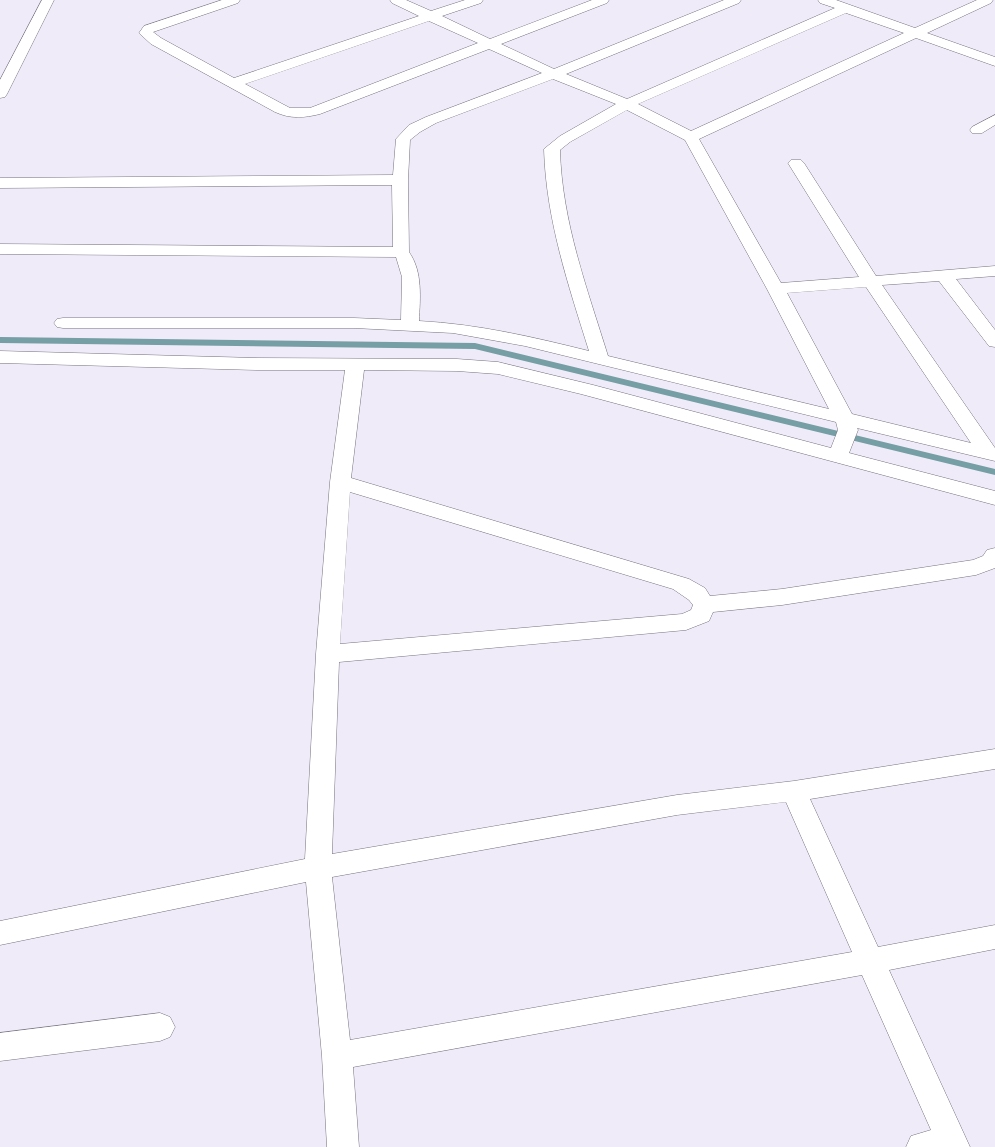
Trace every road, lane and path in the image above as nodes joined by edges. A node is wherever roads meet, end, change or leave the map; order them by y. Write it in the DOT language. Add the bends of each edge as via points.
graph roads {
  1 [pos="48,0"];
  2 [pos="234,0"];
  3 [pos="396,0"];
  4 [pos="477,0"];
  5 [pos="603,0"];
  6 [pos="735,0"];
  7 [pos="824,0"];
  8 [pos="986,0"];
  9 [pos="846,8"];
  10 [pos="430,17"];
  11 [pos="916,34"];
  12 [pos="487,43"];
  13 [pos="995,62"];
  14 [pos="554,74"];
  15 [pos="234,83"];
  16 [pos="0,94"];
  17 [pos="627,104"];
  18 [pos="995,119"];
  19 [pos="977,130"];
  20 [pos="690,137"];
  21 [pos="796,162"];
  22 [pos="400,180"];
  23 [pos="0,183"];
  24 [pos="0,249"];
  25 [pos="401,252"];
  26 [pos="995,271"];
  27 [pos="944,275"];
  28 [pos="870,280"];
  29 [pos="776,289"];
  30 [pos="63,323"];
  31 [pos="410,325"];
  32 [pos="995,342"];
  33 [pos="506,353"];
  34 [pos="0,357"];
  35 [pos="600,358"];
  36 [pos="355,366"];
  37 [pos="844,436"];
  38 [pos="992,455"];
  39 [pos="340,482"];
  40 [pos="995,498"];
  41 [pos="995,556"];
  42 [pos="704,605"];
  43 [pos="328,654"];
  44 [pos="995,759"];
  45 [pos="794,791"];
  46 [pos="318,868"];
  47 [pos="0,933"];
  48 [pos="995,937"];
  49 [pos="870,961"];
  50 [pos="160,1027"];
  51 [pos="0,1047"];
  52 [pos="337,1056"];
  53 [pos="953,1145"];
  54 [pos="343,1147"];
  55 [pos="922,1147"];
  1 -- 16 [label="street"];
  2 -- 15 [label="street" via="149,29 146,33 156,42"];
  3 -- 10 [label="street"];
  4 -- 10 [label="street"];
  5 -- 12 [label="street"];
  6 -- 14 [label="street"];
  7 -- 9 [label="street"];
  8 -- 11 [label="street"];
  9 -- 11 [label="street"];
  9 -- 17 [label="street"];
  10 -- 12 [label="street"];
  10 -- 15 [label="street"];
  11 -- 13 [label="street"];
  11 -- 20 [label="street"];
  12 -- 14 [label="street"];
  12 -- 15 [label="street" via="315,111 300,114 290,114"];
  14 -- 17 [label="street"];
  14 -- 22 [label="street" via="415,127 403,139"];
  17 -- 20 [label="street"];
  17 -- 35 [label="street" via="552,149 552,167 561,227"];
  18 -- 19 [label="street"];
  20 -- 29 [label="street"];
  21 -- 28 [label="street"];
  22 -- 23 [label="street"];
  22 -- 25 [label="street"];
  24 -- 25 [label="street"];
  25 -- 31 [label="street" via="407,259 410,278"];
  26 -- 27 [label="street"];
  27 -- 28 [label="street"];
  27 -- 32 [label="street"];
  28 -- 29 [label="street"];
  28 -- 38 [label="street"];
  29 -- 37 [label="street"];
  30 -- 31 [label="street"];
  31 -- 33 [label="street" via="453,328"];
  33 -- 35 [label="street"];
  33 -- 36 [label="street" via="457,364"];
  33 -- 37 [label="street" via="586,389"];
  34 -- 36 [label="street"];
  35 -- 37 [label="street"];
  36 -- 39 [label="street"];
  37 -- 38 [label="street"];
  37 -- 40 [label="street"];
  39 -- 42 [label="street" via="681,584 697,594"];
  39 -- 43 [label="street"];
  41 -- 42 [label="street" via="991,561 976,567 782,597"];
  42 -- 43 [label="street" via="701,615 686,622"];
  43 -- 46 [label="street"];
  44 -- 45 [label="street"];
  45 -- 46 [label="street" via="677,805"];
  45 -- 49 [label="street"];
  46 -- 47 [label="street"];
  46 -- 52 [label="street"];
  48 -- 49 [label="street"];
  49 -- 52 [label="street"];
  49 -- 53 [label="street"];
  50 -- 51 [label="street"];
  52 -- 54 [label="street"];
  53 -- 55 [label="street"];
}
